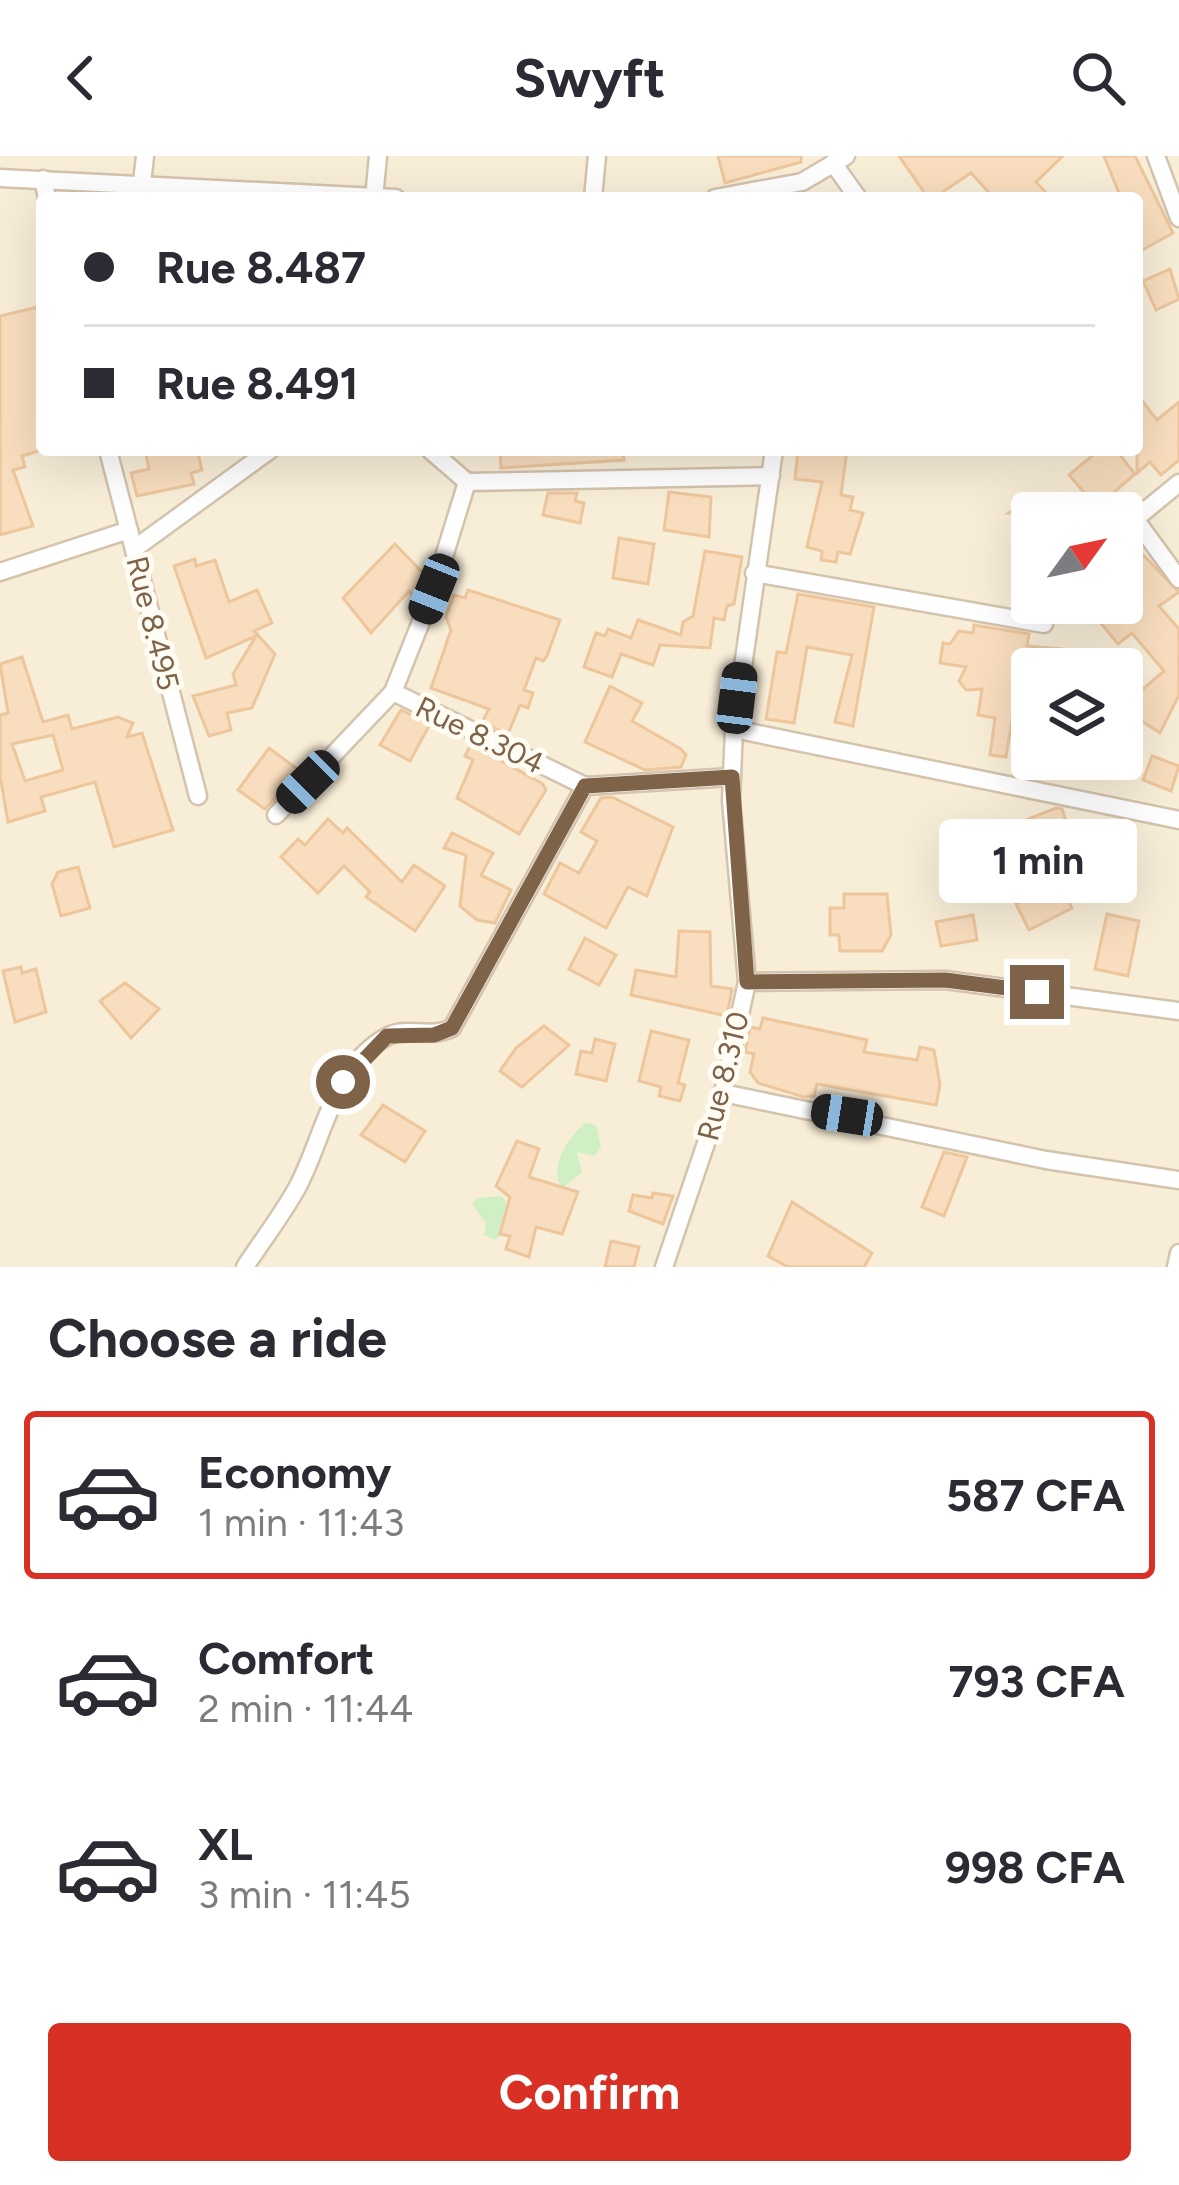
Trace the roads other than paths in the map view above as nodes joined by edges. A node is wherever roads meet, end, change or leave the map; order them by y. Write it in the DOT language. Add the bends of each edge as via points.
graph roads {
  1 [pos="145,156"];
  2 [pos="378,156"];
  3 [pos="597,156"];
  4 [pos="1156,156"];
  5 [pos="840,160"];
  6 [pos="0,178"];
  7 [pos="43,179"];
  8 [pos="142,183"];
  9 [pos="801,190"];
  10 [pos="46,192"];
  11 [pos="281,192"];
  12 [pos="375,192"];
  13 [pos="594,192"];
  14 [pos="856,192"];
  15 [pos="1179,218"];
  16 [pos="109,456"];
  17 [pos="261,456"];
  18 [pos="437,456"];
  19 [pos="774,456"];
  20 [pos="772,476"];
  21 [pos="467,482"];
  22 [pos="1179,483"];
  23 [pos="1143,512"];
  24 [pos="132,539"];
  25 [pos="1143,540"];
  26 [pos="0,572"];
  27 [pos="754,573"];
  28 [pos="1179,579"];
  29 [pos="1011,617"];
  30 [pos="393,692"];
  31 [pos="734,729"];
  32 [pos="732,777"];
  33 [pos="585,786"];
  34 [pos="197,796"];
  35 [pos="276,815"];
  36 [pos="1179,820"];
  37 [pos="747,982"];
  38 [pos="1179,1011"];
  39 [pos="723,1093"];
  40 [pos="1179,1180"];
  41 [pos="1179,1253"];
  42 [pos="245,1267"];
  43 [pos="664,1267"];
  44 [pos="1176,1267"];
  1 -- 8 [label="street"];
  2 -- 12 [label="street"];
  3 -- 13 [label="street"];
  4 -- 15 [label="street"];
  5 -- 9 [label="street"];
  5 -- 14 [label="street"];
  6 -- 7 [label="street"];
  7 -- 8 [label="street"];
  7 -- 10 [label="street"];
  8 -- 11 [label="street"];
  16 -- 24 [label="street, Rue 8.495"];
  17 -- 24 [label="street"];
  18 -- 21 [label="street"];
  19 -- 20 [label="street, Rue 8.310"];
  20 -- 21 [label="street"];
  20 -- 27 [label="street, Rue 8.310"];
  21 -- 30 [label="street, Rue 8.304"];
  22 -- 23 [label="street"];
  24 -- 26 [label="street"];
  24 -- 34 [label="street, Rue 8.495"];
  25 -- 28 [label="street"];
  27 -- 29 [label="street"];
  27 -- 31 [label="street, Rue 8.310"];
  30 -- 33 [label="street, Rue 8.304"];
  30 -- 35 [label="street"];
  31 -- 32 [label="street, Rue 8.310"];
  31 -- 36 [label="street"];
  32 -- 33 [label="street, Rue 8.304"];
  32 -- 37 [label="street, Rue 8.310"];
  33 -- 42 [label="street" via="452,1028 395,1033 363,1057 343,1082 298,1186"];
  37 -- 38 [label="street" via="945,980"];
  37 -- 39 [label="street, Rue 8.310"];
  39 -- 40 [label="street"];
  39 -- 43 [label="street, Rue 8.310"];
  41 -- 44 [label="street"];
}
